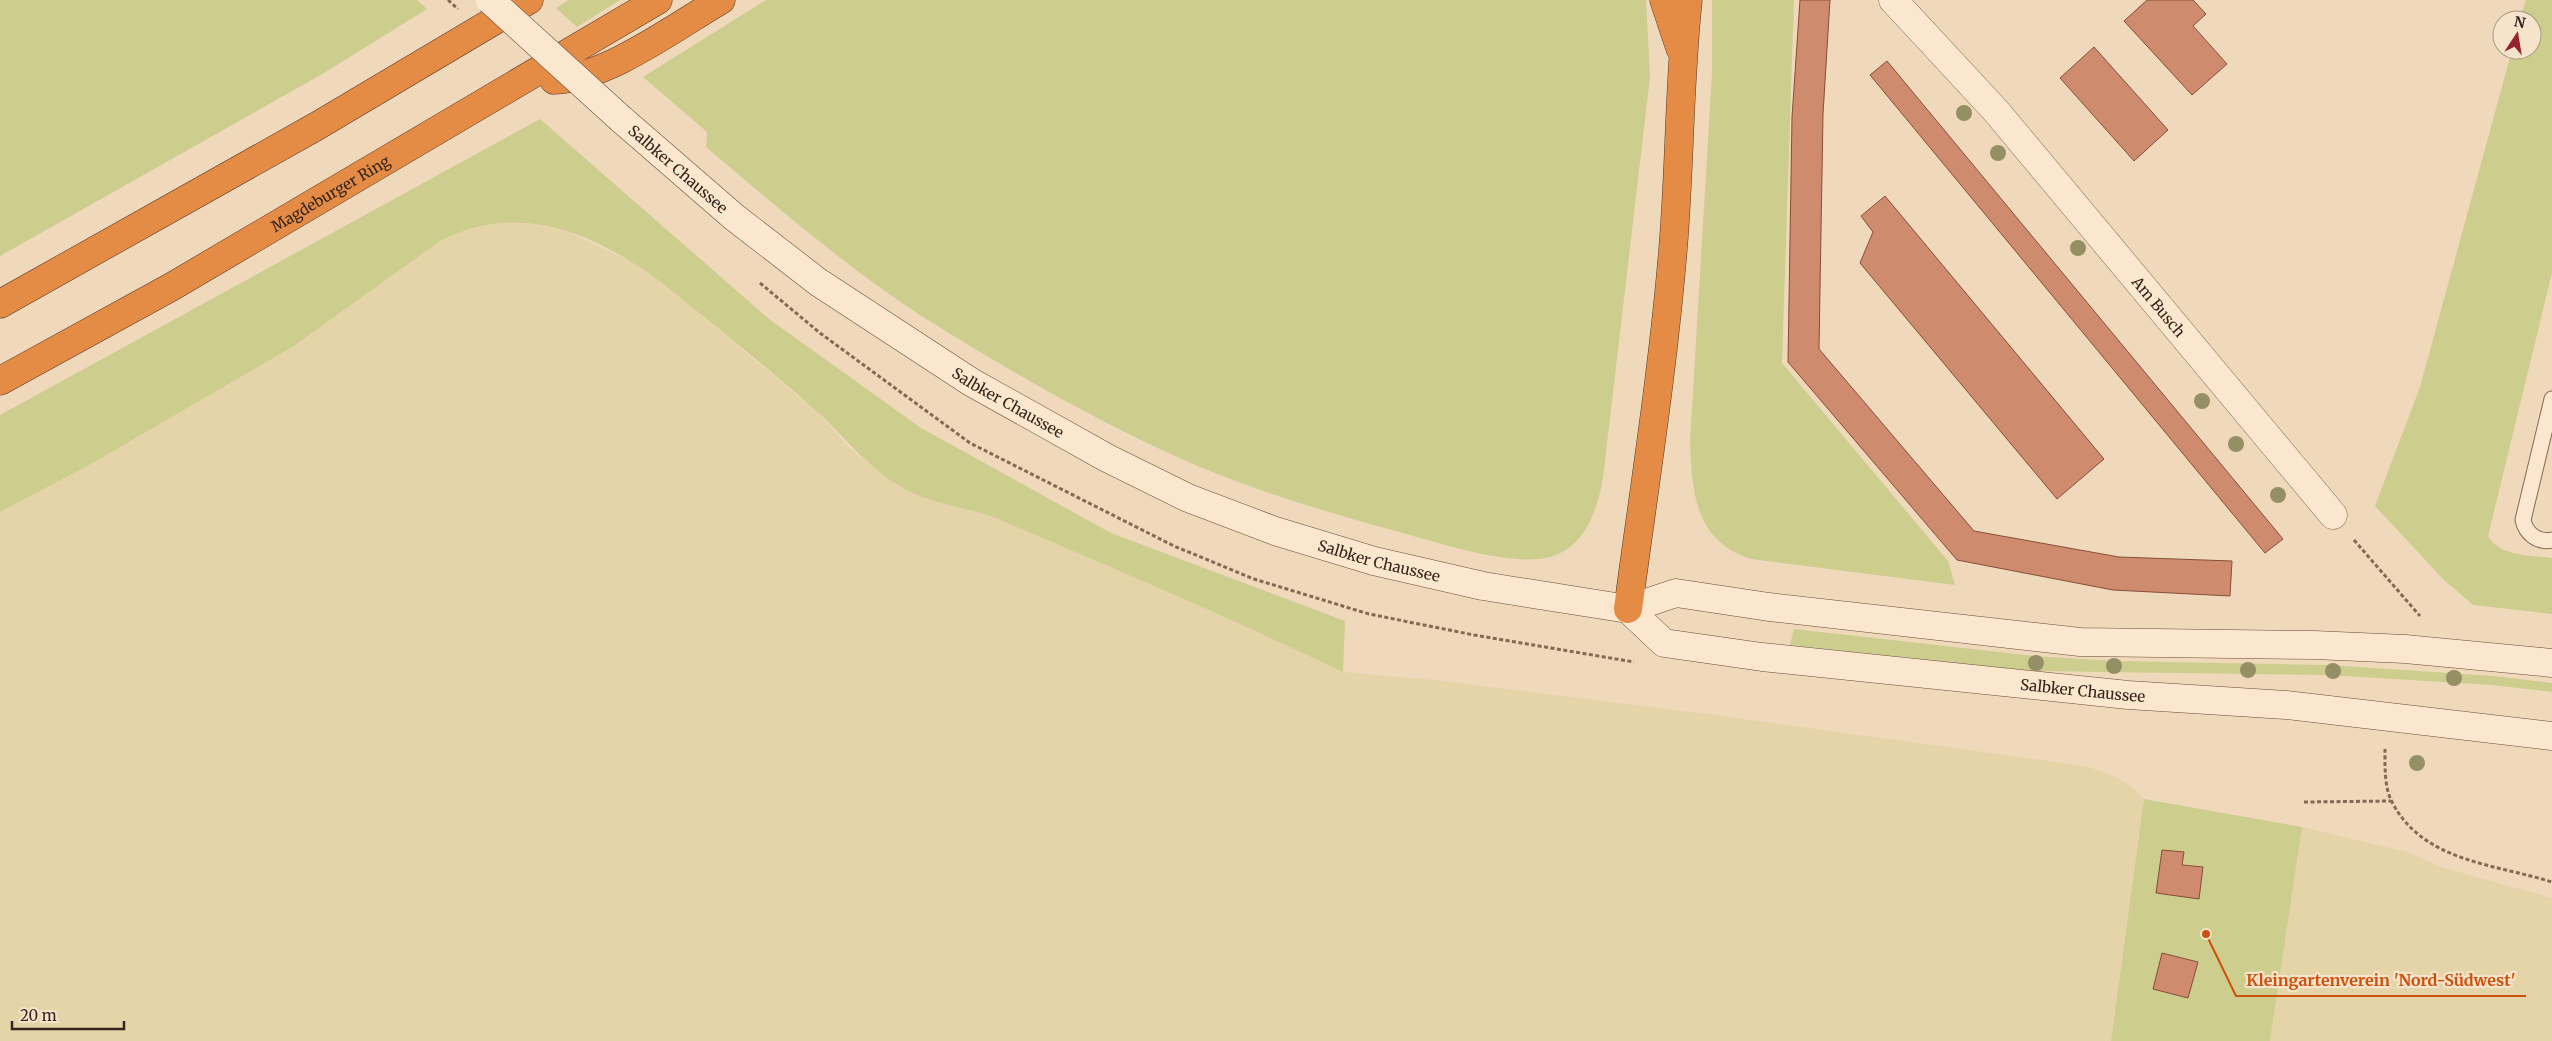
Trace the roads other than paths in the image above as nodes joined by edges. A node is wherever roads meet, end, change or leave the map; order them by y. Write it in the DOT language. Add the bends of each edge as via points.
graph roads {
  1 [pos="658,0"];
  2 [pos="721,0"];
  3 [pos="1664,0"];
  4 [pos="1688,0"];
  5 [pos="1893,0"];
  6 [pos="509,4"];
  7 [pos="1682,53"];
  8 [pos="522,81"];
  9 [pos="0,304"];
  10 [pos="0,381"];
  11 [pos="2552,399"];
  12 [pos="2333,516"];
  13 [pos="2552,540"];
  14 [pos="1628,609"];
  15 [pos="2552,663"];
  16 [pos="2552,736"];
  1 -- 8 [label="highway, Magdeburger Ring"];
  2 -- 8 [label="highway" via="594,72 568,80"];
  3 -- 7 [label="highway"];
  4 -- 7 [label="highway"];
  5 -- 12 [label="main road, Am Busch" via="1996,111"];
  6 -- 9 [label="highway" via="318,126"];
  6 -- 14 [label="main road, Salbker Chaussee, bridge" via="621,119 734,217 818,282 972,382 1147,479 1232,516 1374,561 1483,586"];
  7 -- 14 [label="highway" via="1680,150 1672,259 1648,474"];
  8 -- 10 [label="highway, Magdeburger Ring" via="173,286"];
  11 -- 13 [label="lane" via="2523,520 2525,528 2533,536 2544,541"];
  14 -- 15 [label="main road, Salbker Chaussee" via="1676,593 1769,608 2080,642 2405,649"];
  14 -- 16 [label="main road, Salbker Chaussee" via="1664,643 1772,658 2118,694 2286,705"];
}
